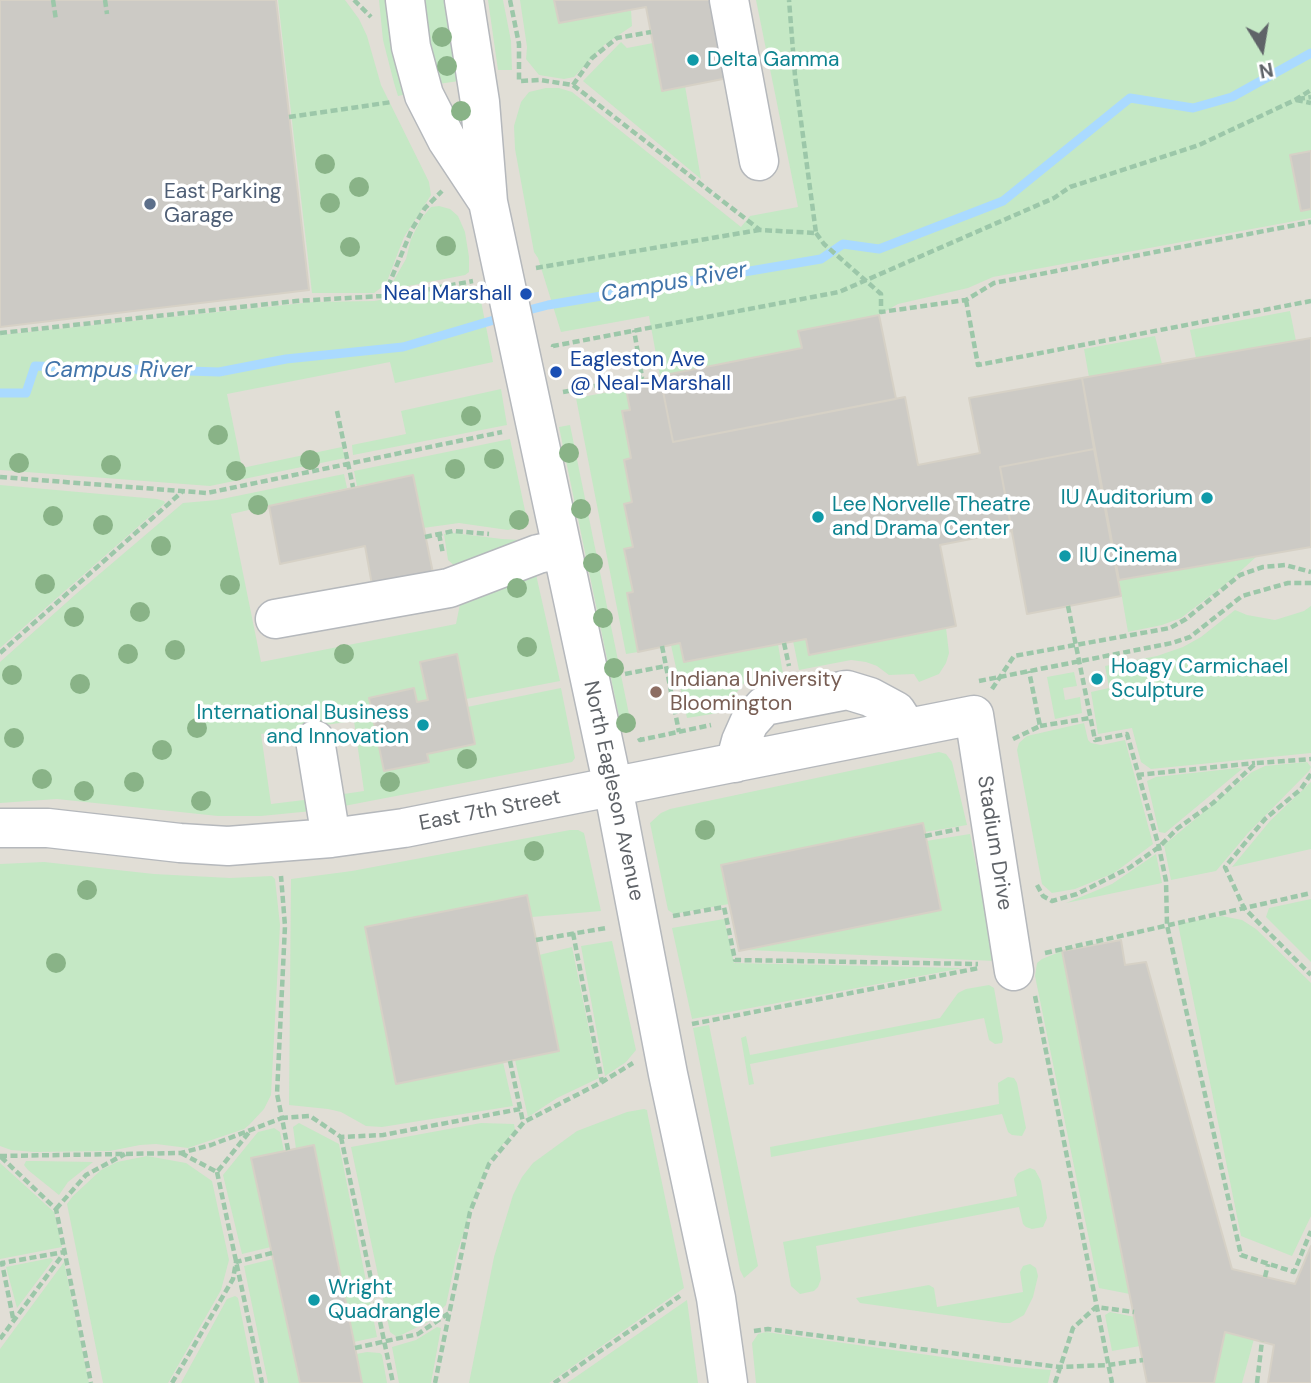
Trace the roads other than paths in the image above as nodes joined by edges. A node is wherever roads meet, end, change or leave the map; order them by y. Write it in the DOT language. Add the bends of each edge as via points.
graph roads {
  1 [pos="405,0"];
  2 [pos="464,0"];
  3 [pos="729,0"];
  4 [pos="758,161"];
  5 [pos="488,202"];
  6 [pos="562,549"];
  7 [pos="275,619"];
  8 [pos="907,728"];
  9 [pos="995,736"];
  10 [pos="315,740"];
  11 [pos="735,763"];
  12 [pos="614,787"];
  13 [pos="0,828"];
  14 [pos="331,838"];
  15 [pos="1015,972"];
  16 [pos="728,1383"];
  1 -- 5 [label="street, North Eagleson Avenue" via="424,95"];
  2 -- 5 [label="street, North Eagleson Avenue" via="480,102"];
  3 -- 4 [label="street"];
  5 -- 6 [label="street, North Eagleson Avenue"];
  6 -- 7 [label="street" via="450,588"];
  6 -- 12 [label="street, North Eagleson Avenue"];
  8 -- 9 [label="street, East 7th Street"];
  8 -- 11 [label="street, East 7th Street"];
  8 -- 11 [label="street" via="896,712 847,690 764,706 749,723"];
  9 -- 15 [label="street, Stadium Drive"];
  10 -- 14 [label="street"];
  11 -- 12 [label="street, East 7th Street"];
  12 -- 14 [label="street, East 7th Street"];
  12 -- 16 [label="street, North Eagleson Avenue" via="714,1286"];
  13 -- 14 [label="street, East 7th Street" via="48,828 229,846"];
}
